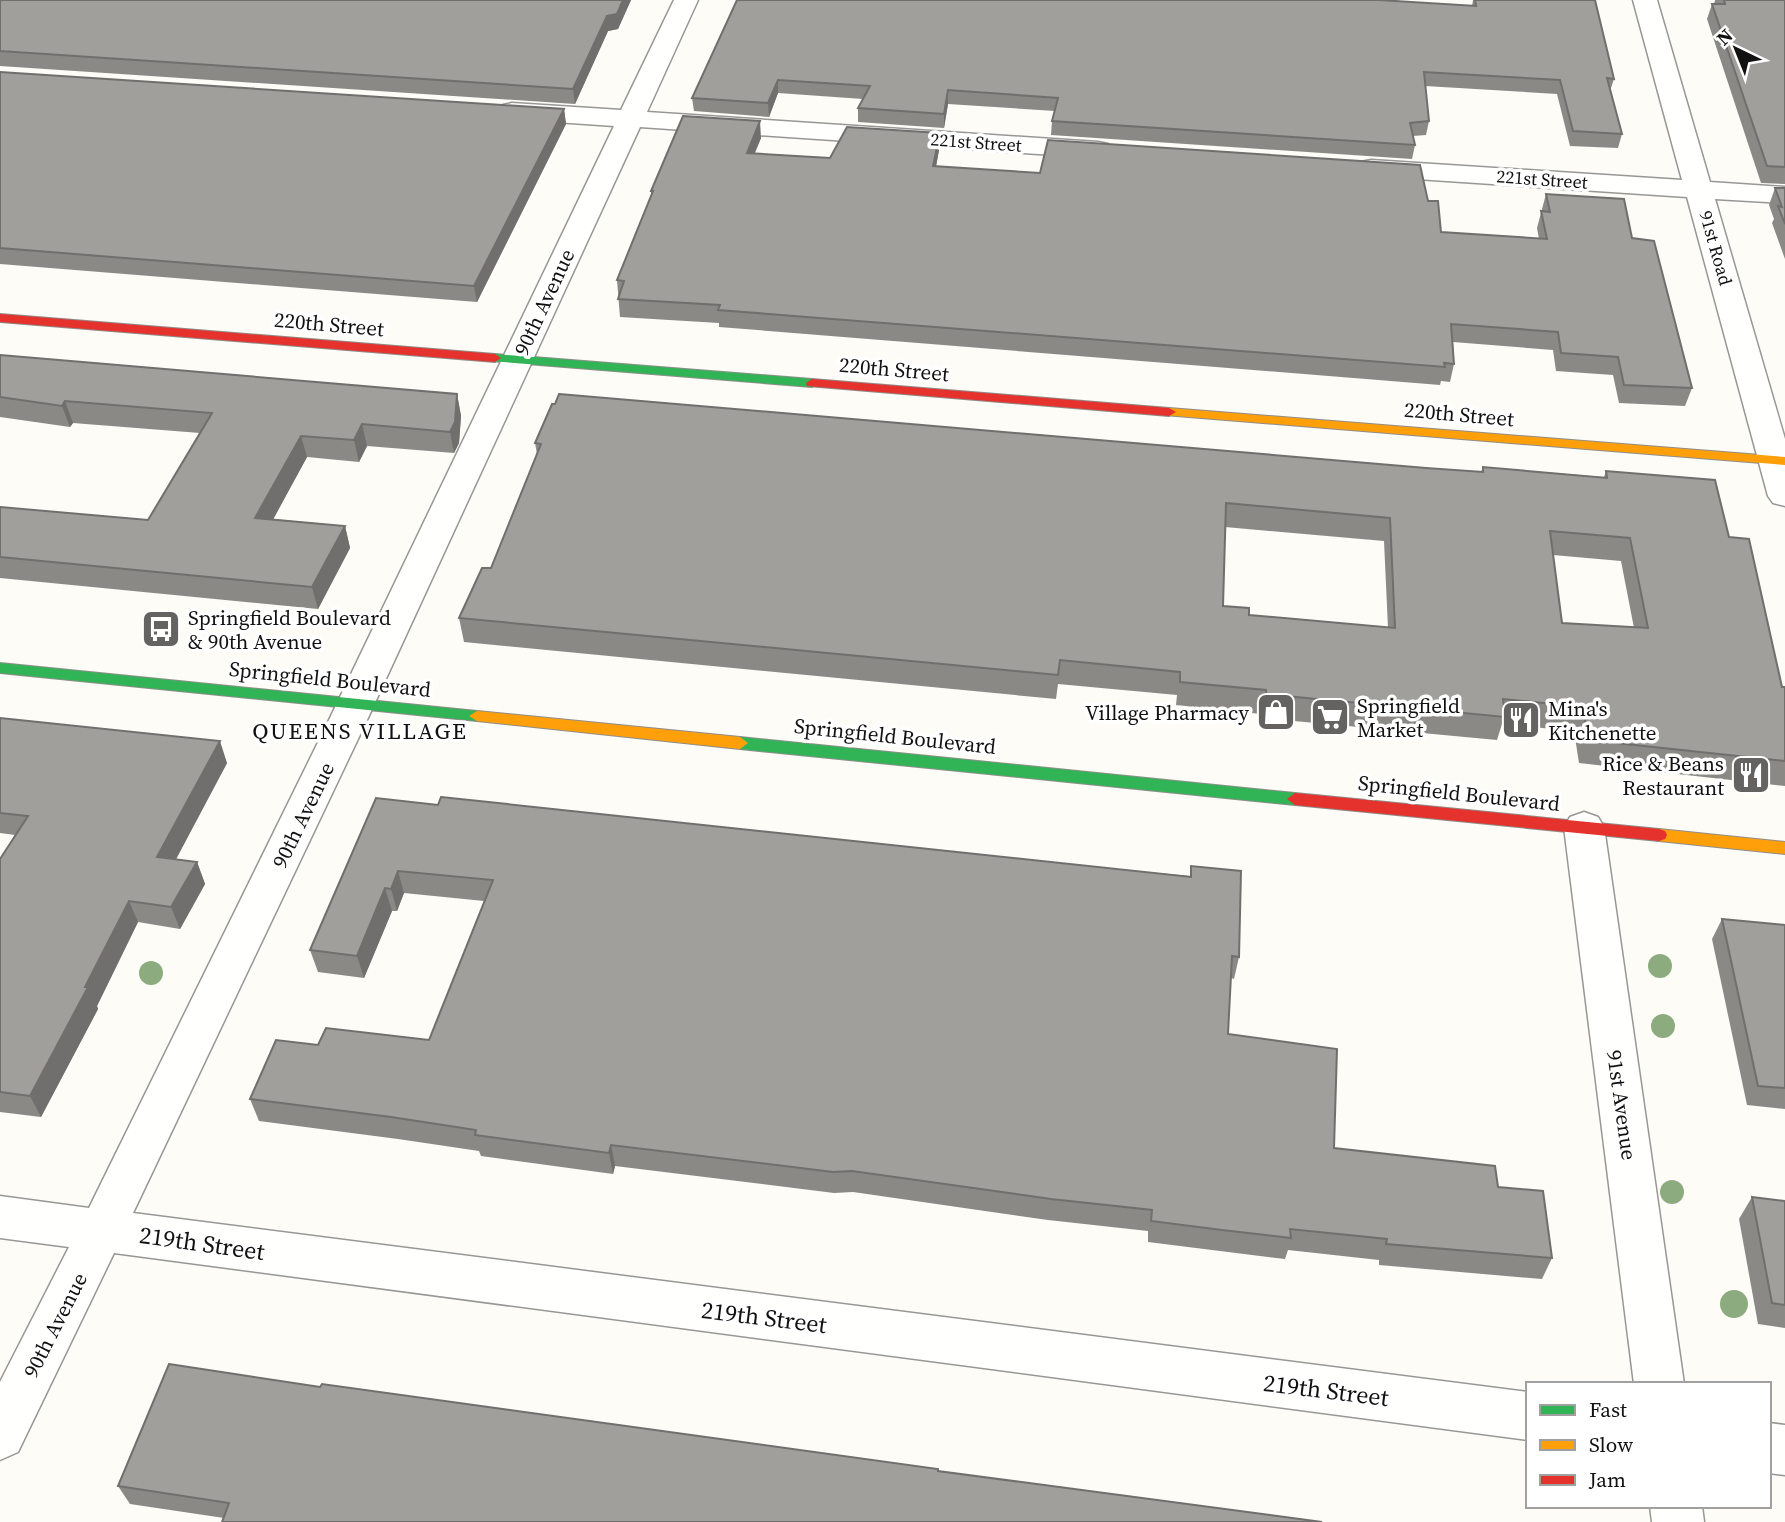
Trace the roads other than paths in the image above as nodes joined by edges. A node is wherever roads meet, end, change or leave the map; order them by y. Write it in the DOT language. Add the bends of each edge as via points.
graph roads {
  1 [pos="685,0"];
  2 [pos="1645,0"];
  3 [pos="492,110"];
  4 [pos="630,120"];
  5 [pos="1130,152"];
  6 [pos="1352,166"];
  7 [pos="1700,189"];
  8 [pos="1785,195"];
  9 [pos="0,318"];
  10 [pos="516,361"];
  11 [pos="1780,461"];
  12 [pos="1785,496"];
  13 [pos="0,668"];
  14 [pos="357,703"];
  15 [pos="1584,827"];
  16 [pos="1785,848"];
  17 [pos="0,1217"];
  18 [pos="102,1230"];
  19 [pos="1659,1382"];
  20 [pos="1526,1416"];
  21 [pos="0,1435"];
  1 -- 4 [label="street, 90th Avenue"];
  2 -- 7 [label="street, 91st Road"];
  3 -- 4 [label="street, 221st Street"];
  4 -- 5 [label="street, 221st Street"];
  4 -- 10 [label="street, 90th Avenue"];
  6 -- 7 [label="street, 221st Street"];
  7 -- 8 [label="street, 221st Street"];
  7 -- 11 [label="street, 91st Road"];
  9 -- 10 [label="street, 220th Street"];
  10 -- 11 [label="street, 220th Street"];
  10 -- 14 [label="street, 90th Avenue"];
  11 -- 12 [label="street, 91st Road"];
  13 -- 14 [label="street, Springfield Boulevard"];
  14 -- 15 [label="street, Springfield Boulevard"];
  14 -- 18 [label="street, 90th Avenue"];
  15 -- 16 [label="street, Springfield Boulevard"];
  15 -- 19 [label="street, 91st Avenue"];
  17 -- 18 [label="street, 219th Street"];
  18 -- 20 [label="street, 219th Street"];
  18 -- 21 [label="street, 90th Avenue"];
}
